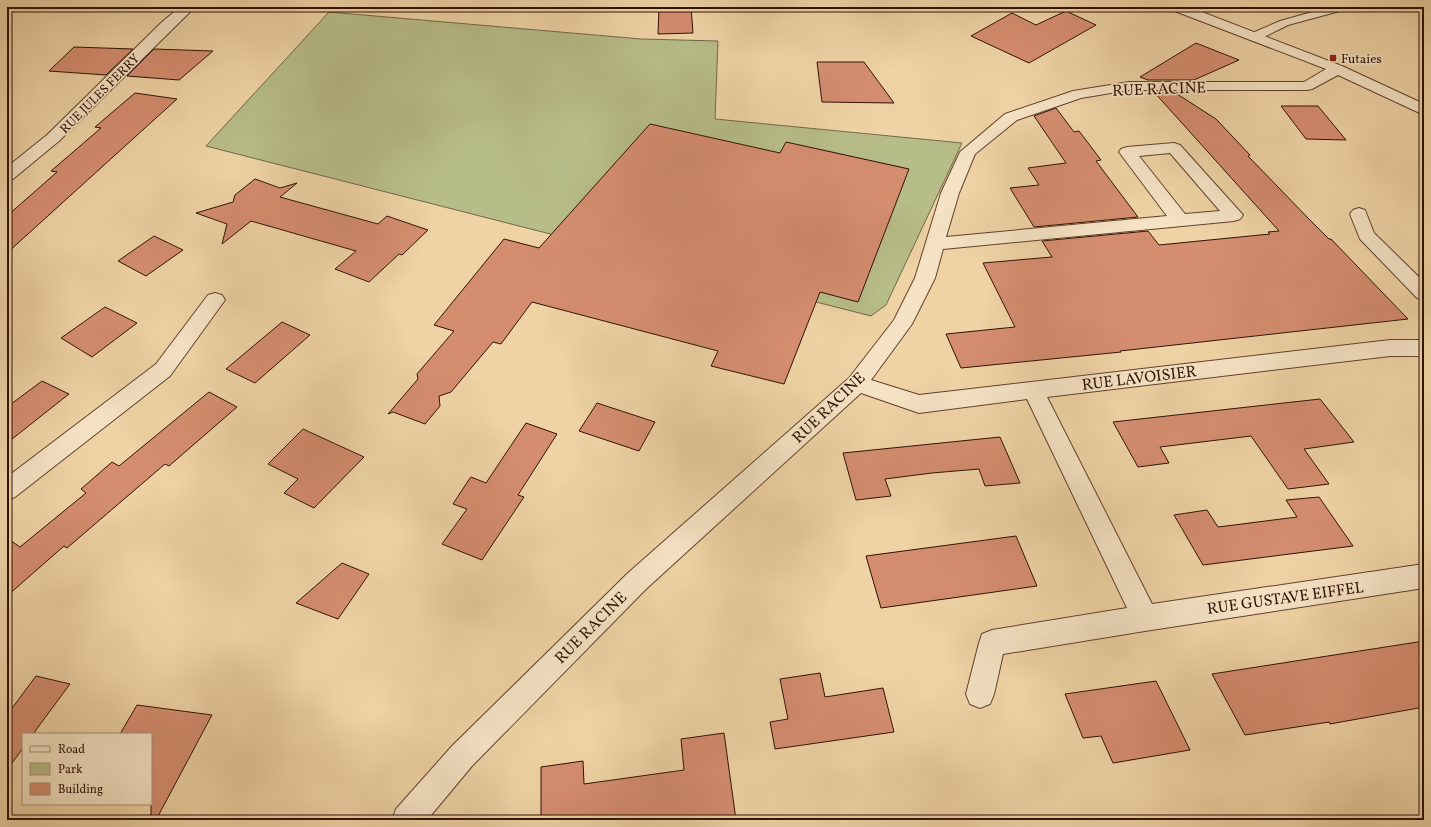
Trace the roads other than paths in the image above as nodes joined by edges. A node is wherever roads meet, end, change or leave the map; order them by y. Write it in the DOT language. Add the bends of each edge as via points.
graph roads {
  1 [pos="188,7"];
  2 [pos="1177,7"];
  3 [pos="1343,7"];
  4 [pos="1254,37"];
  5 [pos="1337,69"];
  6 [pos="1424,110"];
  7 [pos="7,175"];
  8 [pos="1360,214"];
  9 [pos="1180,220"];
  10 [pos="934,244"];
  11 [pos="1424,293"];
  12 [pos="215,300"];
  13 [pos="1424,350"];
  14 [pos="857,384"];
  15 [pos="1033,390"];
  16 [pos="7,490"];
  17 [pos="1424,576"];
  18 [pos="1145,618"];
  19 [pos="980,694"];
  20 [pos="407,820"];
  1 -- 7 [label="street, RUE JULES FERRY" via="53,138"];
  2 -- 4 [label="street"];
  3 -- 4 [label="lane" via="1284,23"];
  4 -- 5 [label="street"];
  5 -- 6 [label="street" via="1399,96"];
  5 -- 10 [label="street, RUE RACINE" via="1307,86 1129,86 1078,94 1011,117 968,152 950,193"];
  8 -- 11 [label="street" via="1366,235"];
  9 -- 9 [label="street" via="1234,215 1174,148 1127,152"];
  9 -- 10 [label="street"];
  10 -- 14 [label="street, RUE RACINE" via="925,278 902,324"];
  12 -- 16 [label="street" via="163,370"];
  13 -- 15 [label="street, RUE LAVOISIER" via="1390,348"];
  14 -- 15 [label="street, RUE LAVOISIER" via="919,404"];
  14 -- 20 [label="street, RUE RACINE" via="637,581 462,756"];
  15 -- 18 [label="street"];
  17 -- 18 [label="street, RUE GUSTAVE EIFFEL"];
  18 -- 19 [label="street, RUE GUSTAVE EIFFEL" via="992,643"];
}
